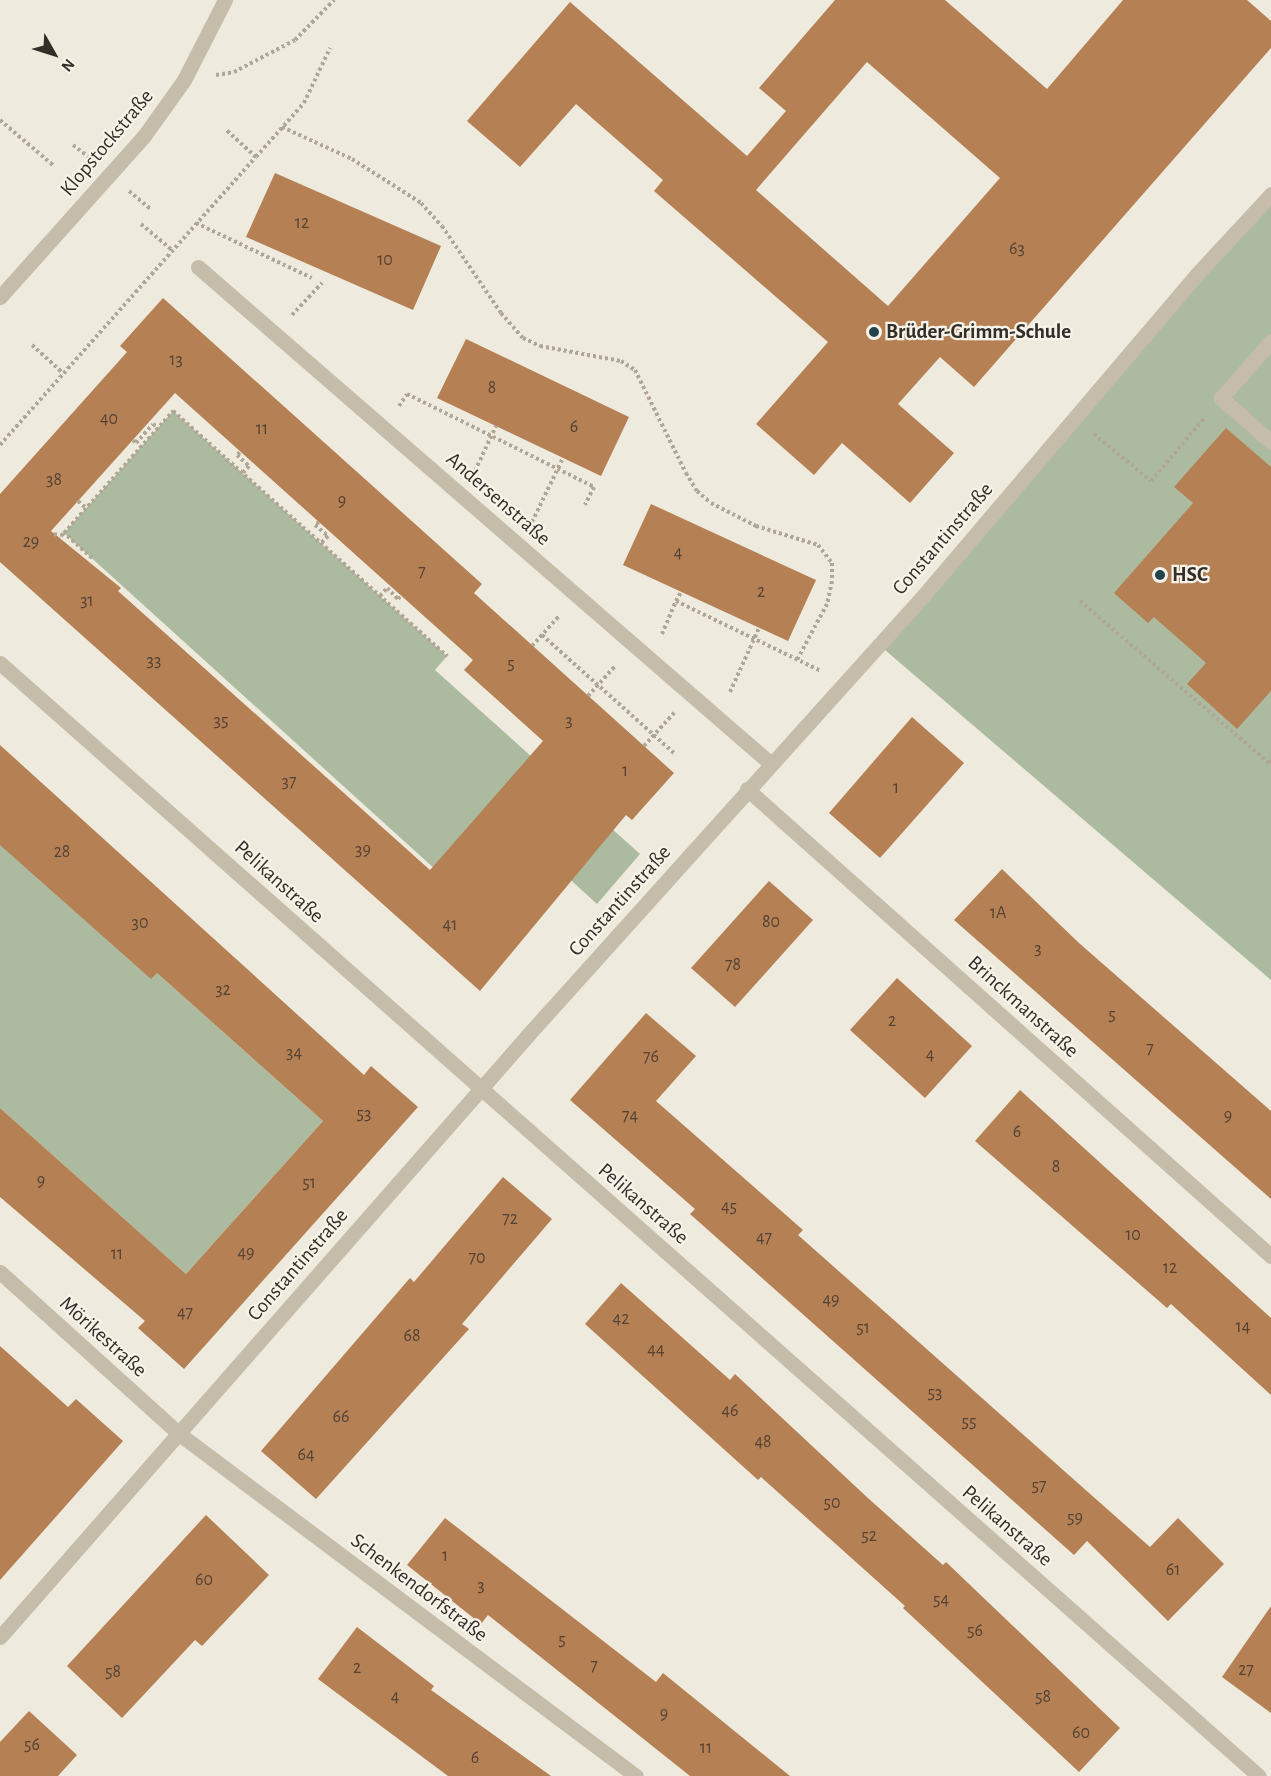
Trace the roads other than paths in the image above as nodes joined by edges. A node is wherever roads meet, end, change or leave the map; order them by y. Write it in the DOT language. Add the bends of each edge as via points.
graph roads {
  1 [pos="225,0"];
  2 [pos="1271,194"];
  3 [pos="198,267"];
  4 [pos="0,297"];
  5 [pos="1271,341"];
  6 [pos="1271,442"];
  7 [pos="0,663"];
  8 [pos="770,763"];
  9 [pos="747,789"];
  10 [pos="481,1089"];
  11 [pos="1271,1256"];
  12 [pos="0,1272"];
  13 [pos="178,1433"];
  14 [pos="0,1637"];
  15 [pos="636,1776"];
  16 [pos="1258,1776"];
  1 -- 4 [label="street, Klopstockstraße" via="184,80 144,136"];
  2 -- 8 [label="street, Constantinstraße" via="923,596"];
  3 -- 8 [label="street, Andersenstraße"];
  5 -- 6 [label="street" via="1221,398"];
  7 -- 10 [label="street, Pelikanstraße"];
  8 -- 9 [label="street, Constantinstraße"];
  9 -- 10 [label="street, Constantinstraße"];
  9 -- 11 [label="street, Brinckmanstraße"];
  10 -- 13 [label="street, Constantinstraße"];
  10 -- 16 [label="street, Pelikanstraße"];
  12 -- 13 [label="street, Mörikestraße"];
  13 -- 14 [label="street, Constantinstraße"];
  13 -- 15 [label="street, Schenkendorfstraße"];
}
